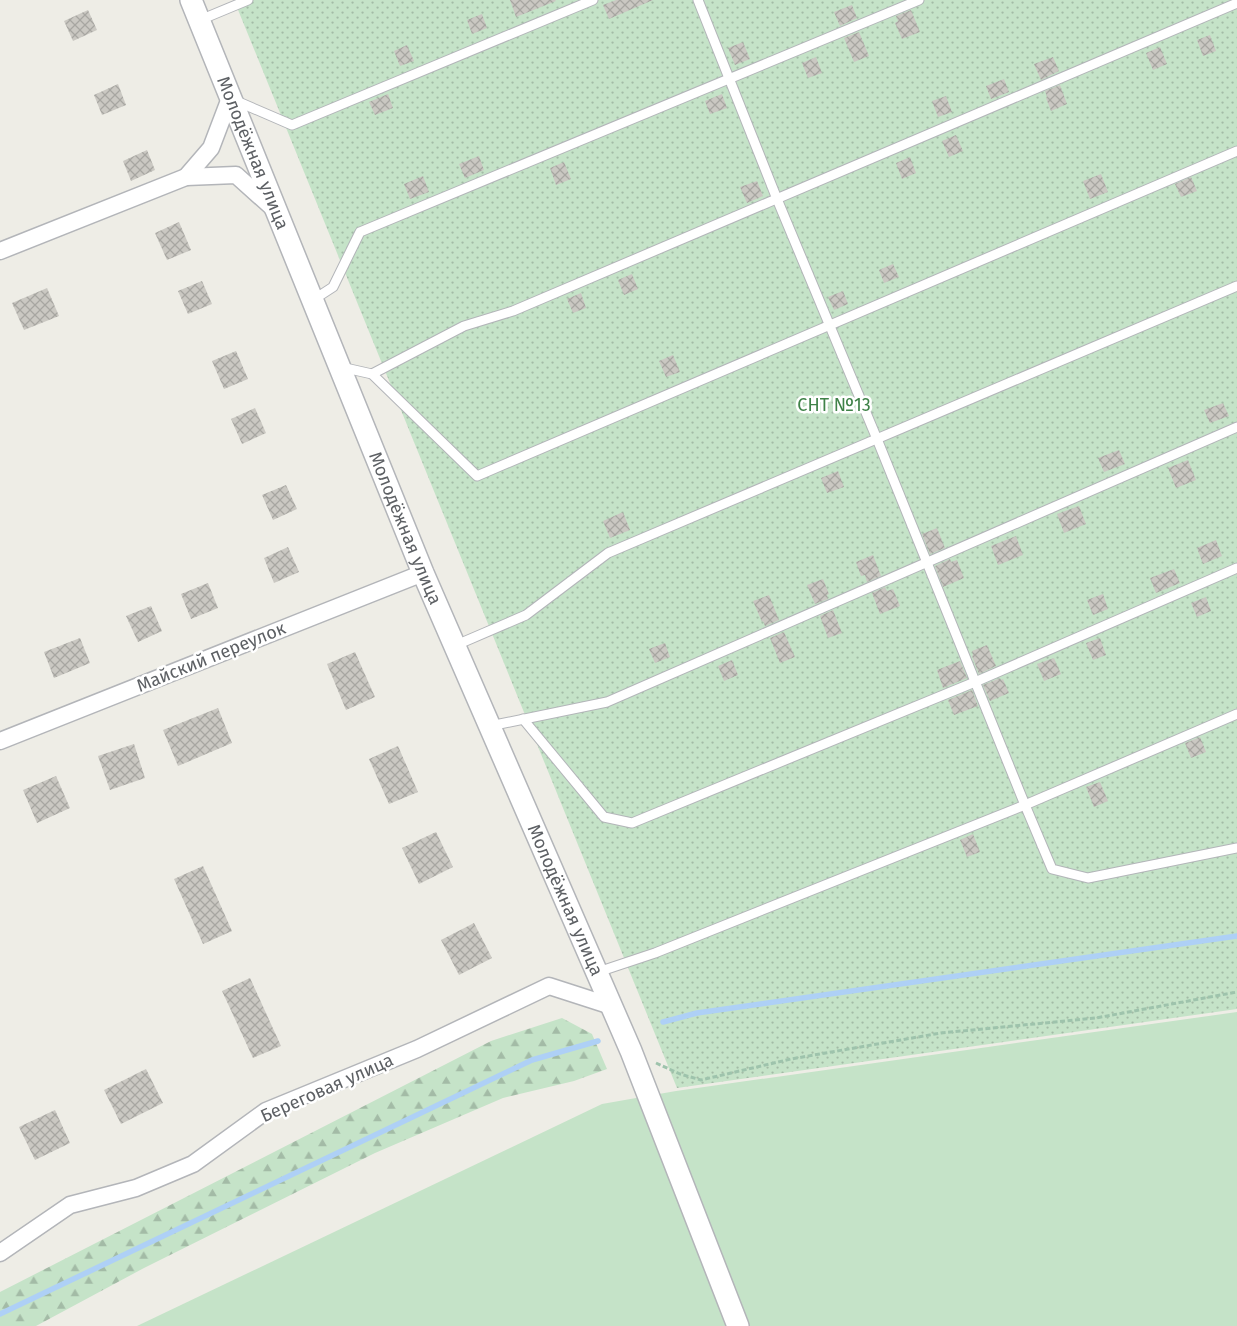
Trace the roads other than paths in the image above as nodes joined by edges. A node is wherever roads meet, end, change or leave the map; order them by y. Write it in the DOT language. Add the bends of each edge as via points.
graph roads {
  1 [pos="191,0"];
  2 [pos="248,0"];
  3 [pos="594,0"];
  4 [pos="698,0"];
  5 [pos="918,0"];
  6 [pos="1237,3"];
  7 [pos="199,20"];
  8 [pos="729,79"];
  9 [pos="230,98"];
  10 [pos="1237,150"];
  11 [pos="186,177"];
  12 [pos="778,198"];
  13 [pos="276,210"];
  14 [pos="0,251"];
  15 [pos="1237,286"];
  16 [pos="312,300"];
  17 [pos="830,324"];
  18 [pos="339,367"];
  19 [pos="372,374"];
  20 [pos="1237,427"];
  21 [pos="877,439"];
  22 [pos="927,562"];
  23 [pos="1237,568"];
  24 [pos="423,573"];
  25 [pos="454,646"];
  26 [pos="975,682"];
  27 [pos="1237,714"];
  28 [pos="523,719"];
  29 [pos="489,726"];
  30 [pos="0,741"];
  31 [pos="1025,804"];
  32 [pos="1237,848"];
  33 [pos="597,973"];
  34 [pos="611,1006"];
  35 [pos="0,1253"];
  36 [pos="738,1326"];
  1 -- 7 [label="street, Молодёжная улица"];
  2 -- 7 [label="lane"];
  3 -- 9 [label="lane" via="292,125"];
  4 -- 8 [label="lane"];
  5 -- 8 [label="lane"];
  6 -- 12 [label="lane"];
  7 -- 9 [label="street, Молодёжная улица"];
  8 -- 12 [label="lane"];
  8 -- 16 [label="lane" via="360,232 333,287"];
  9 -- 11 [label="street" via="211,148"];
  9 -- 13 [label="street, Молодёжная улица"];
  10 -- 17 [label="lane"];
  11 -- 13 [label="street" via="236,175"];
  11 -- 14 [label="street"];
  12 -- 17 [label="lane"];
  12 -- 19 [label="lane" via="513,311 464,326"];
  13 -- 16 [label="street, Молодёжная улица"];
  15 -- 21 [label="lane"];
  16 -- 18 [label="street, Молодёжная улица"];
  17 -- 19 [label="lane" via="477,476"];
  17 -- 21 [label="lane"];
  18 -- 19 [label="lane"];
  18 -- 24 [label="street, Молодёжная улица"];
  20 -- 22 [label="lane"];
  21 -- 22 [label="lane"];
  21 -- 25 [label="lane" via="608,553 526,614"];
  22 -- 26 [label="lane"];
  22 -- 28 [label="lane" via="608,702"];
  23 -- 26 [label="lane"];
  24 -- 25 [label="street, Молодёжная улица"];
  24 -- 30 [label="street, Майский переулок"];
  25 -- 29 [label="street, Молодёжная улица"];
  26 -- 28 [label="lane" via="632,823 604,817"];
  26 -- 31 [label="lane"];
  27 -- 31 [label="lane"];
  28 -- 29 [label="lane"];
  29 -- 33 [label="street, Молодёжная улица"];
  31 -- 32 [label="lane" via="1052,869 1088,878"];
  31 -- 33 [label="lane" via="655,953"];
  33 -- 34 [label="street, Молодёжная улица"];
  34 -- 35 [label="street, Береговая улица" via="549,986 417,1049 266,1111 193,1164 136,1188 70,1205"];
  34 -- 36 [label="street, Молодёжная улица"];
}
